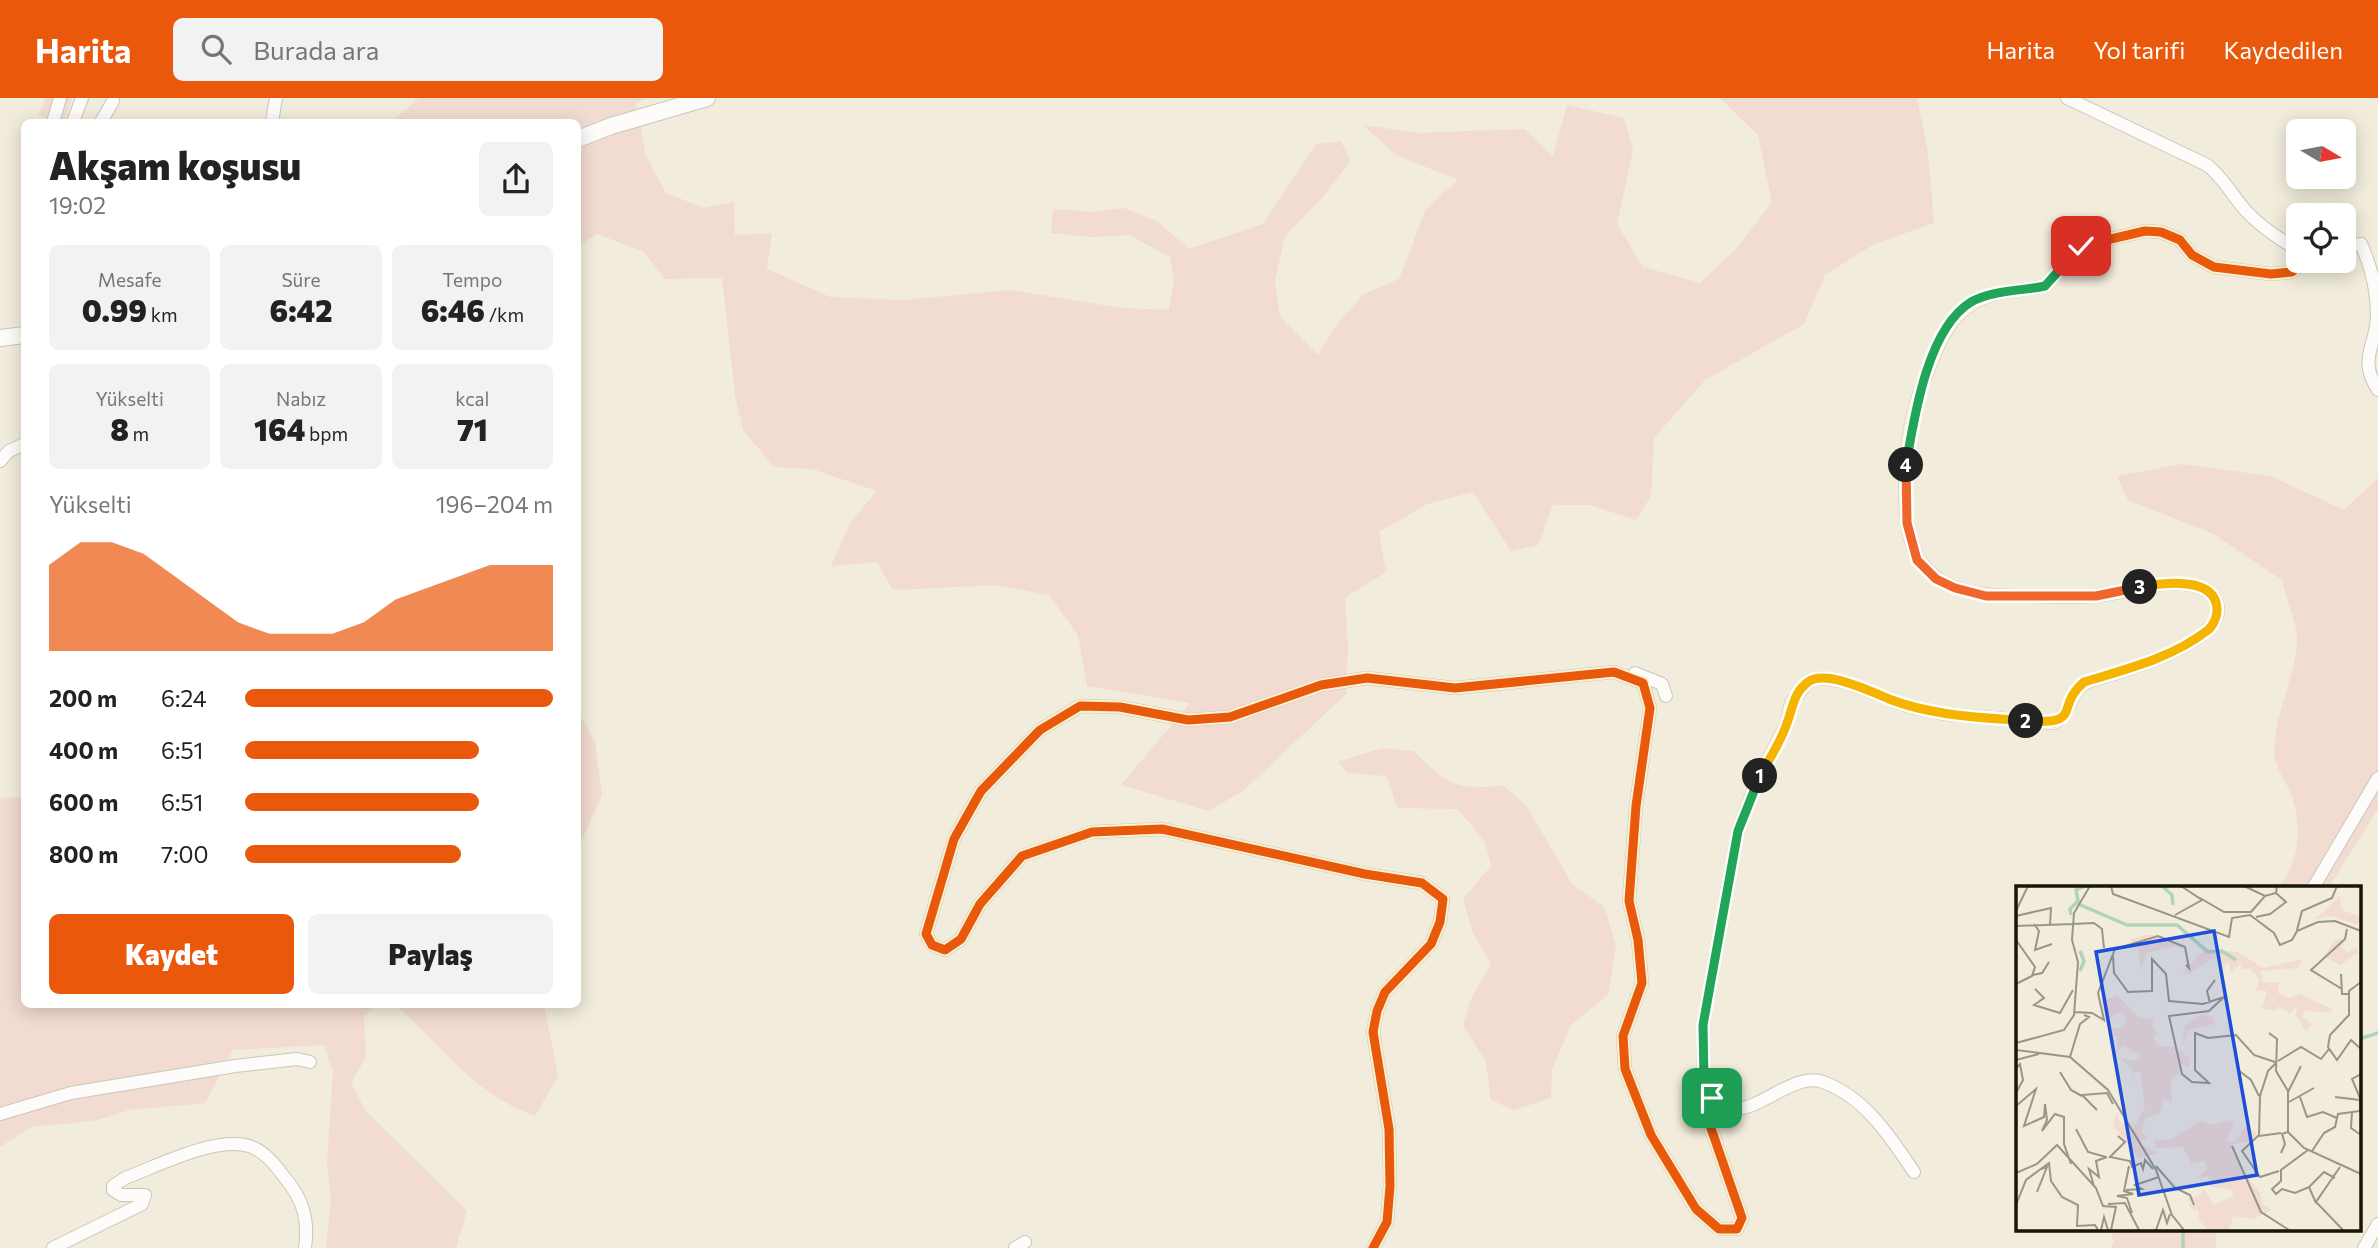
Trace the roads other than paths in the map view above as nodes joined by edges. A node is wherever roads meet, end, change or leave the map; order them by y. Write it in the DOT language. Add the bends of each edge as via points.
graph roads {
  1 [pos="60,98"];
  2 [pos="82,98"];
  3 [pos="276,98"];
  4 [pos="707,98"];
  5 [pos="2067,98"];
  6 [pos="113,99"];
  7 [pos="54,119"];
  8 [pos="74,119"];
  9 [pos="103,119"];
  10 [pos="113,119"];
  11 [pos="272,119"];
  12 [pos="581,138"];
  13 [pos="2286,243"];
  14 [pos="2356,244"];
  15 [pos="2286,273"];
  16 [pos="21,335"];
  17 [pos="0,338"];
  18 [pos="2378,390"];
  19 [pos="21,445"];
  20 [pos="0,461"];
  21 [pos="1614,672"];
  22 [pos="1666,696"];
  23 [pos="2378,778"];
  24 [pos="2314,886"];
  25 [pos="310,1062"];
  26 [pos="1704,1080"];
  27 [pos="0,1114"];
  28 [pos="1914,1172"];
  29 [pos="2378,1224"];
  30 [pos="53,1248"];
  31 [pos="305,1248"];
  32 [pos="1373,1248"];
  33 [pos="2364,1248"];
  1 -- 7 [label="street"];
  2 -- 8 [label="street"];
  3 -- 11 [label="street"];
  4 -- 12 [label="main road"];
  5 -- 13 [label="street" via="2207,165 2246,211"];
  6 -- 9 [label="street"];
  6 -- 10 [label="street"];
  14 -- 18 [label="street" via="2361,244 2374,280 2378,317 2367,357"];
  15 -- 26 [label="street" via="2214,267 2192,255 2180,240 2145,231 2081,246 2045,286 1970,303 1943,332 1919,394 1904,477 1907,523 1917,560 1936,579 1986,596 2096,596 2149,585 2182,584 2202,587 2216,600 2218,613 2211,628 2164,657 2084,682 2074,691 2064,717 2054,723 1945,714 1910,707 1846,682 1809,681 1791,703 1787,723 1738,831 1703,1025"];
  16 -- 17 [label="main road"];
  19 -- 20 [label="street"];
  21 -- 22 [label="street" via="1630,672 1662,684"];
  21 -- 26 [label="street" via="1643,683 1650,708 1630,866 1629,901 1642,983 1623,1036 1625,1069 1651,1135 1696,1209 1719,1228 1737,1229 1742,1218 1704,1108"];
  21 -- 32 [label="street" via="1455,688 1367,678 1321,685 1220,718 1188,720 1120,707 1080,706 1040,730 981,791 954,839 926,934 932,945 945,950 961,939 980,904 1022,856 1092,832 1162,829 1422,883 1443,899 1440,922 1430,944 1385,992 1377,1010 1373,1031 1389,1129 1390,1186 1387,1222"];
  23 -- 24 [label="street"];
  25 -- 27 [label="street" via="297,1059 235,1066 97,1088"];
  26 -- 28 [label="street" via="1712,1098 1734,1108 1750,1107 1809,1081 1822,1082 1862,1107 1885,1129"];
  29 -- 33 [label="street"];
  30 -- 31 [label="street" via="142,1204 145,1195 121,1195 113,1190 125,1178 223,1143 250,1147 271,1160 298,1194 307,1223"];
}
